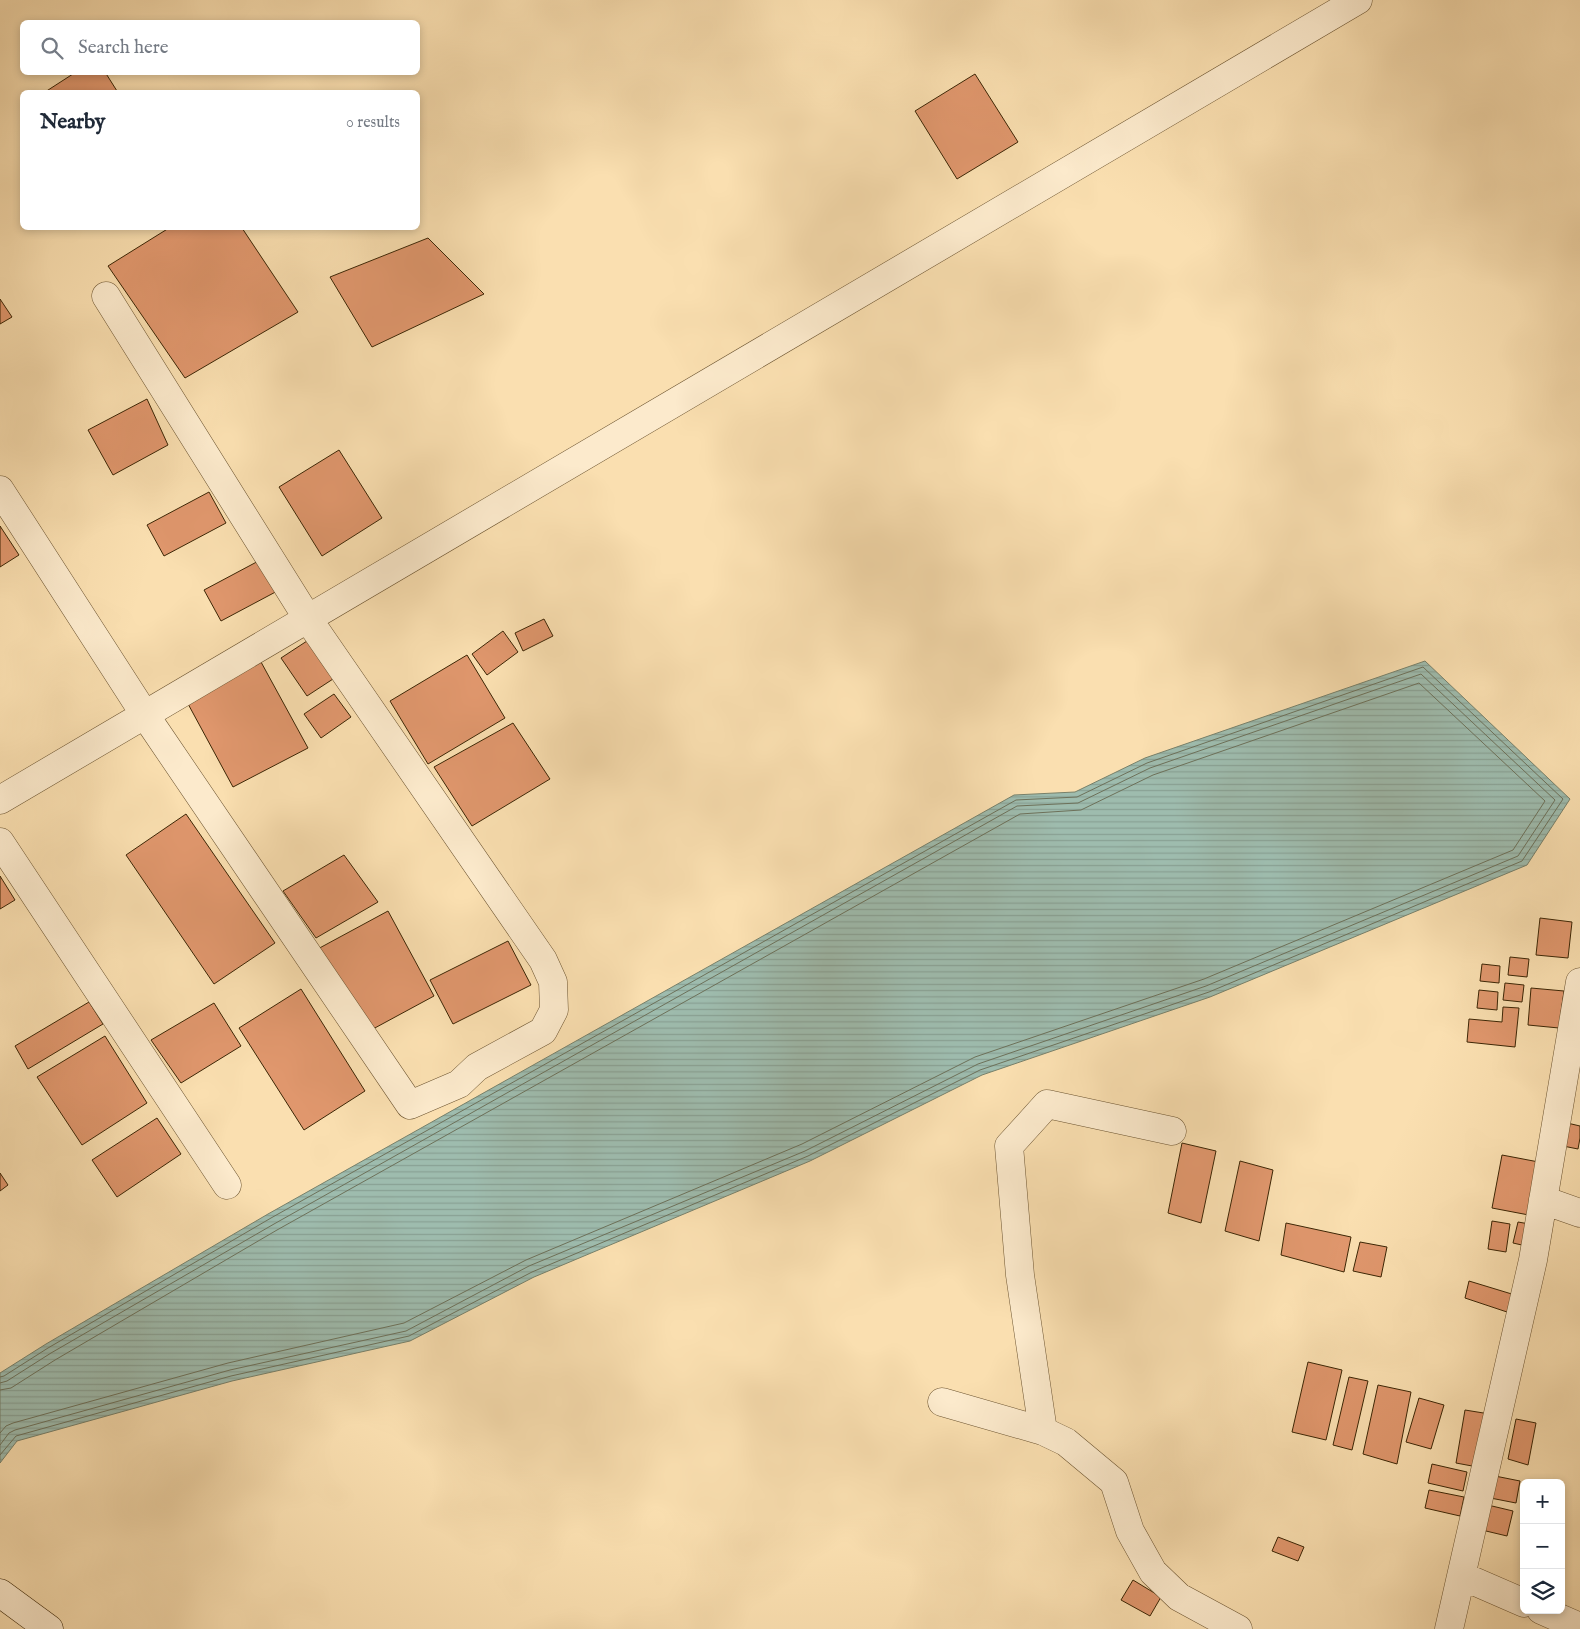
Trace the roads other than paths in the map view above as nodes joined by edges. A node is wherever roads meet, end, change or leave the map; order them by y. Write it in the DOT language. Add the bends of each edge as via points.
graph roads {
  1 [pos="1358,0"];
  2 [pos="106,296"];
  3 [pos="0,490"];
  4 [pos="308,619"];
  5 [pos="144,715"];
  6 [pos="0,800"];
  7 [pos="0,842"];
  8 [pos="1580,982"];
  9 [pos="1172,1131"];
  10 [pos="227,1185"];
  11 [pos="1543,1200"];
  12 [pos="1580,1213"];
  13 [pos="942,1402"];
  14 [pos="1043,1431"];
  15 [pos="1462,1576"];
  16 [pos="0,1593"];
  17 [pos="1520,1601"];
  18 [pos="1550,1614"];
  19 [pos="1580,1627"];
  20 [pos="49,1629"];
  21 [pos="1238,1629"];
  22 [pos="1449,1629"];
  1 -- 4 [label="street"];
  2 -- 4 [label="street"];
  3 -- 5 [label="street"];
  4 -- 5 [label="street"];
  4 -- 5 [label="street" via="543,960 553,982 554,1010 543,1031 477,1067 459,1084 410,1105"];
  5 -- 6 [label="street"];
  7 -- 10 [label="street"];
  8 -- 11 [label="street"];
  9 -- 14 [label="street" via="1047,1104 1009,1146 1020,1275"];
  11 -- 12 [label="street"];
  11 -- 15 [label="street" via="1533,1260"];
  13 -- 14 [label="street"];
  14 -- 21 [label="street" via="1066,1442 1114,1482 1130,1531 1153,1572 1179,1597"];
  15 -- 17 [label="street"];
  15 -- 22 [label="street"];
  16 -- 20 [label="street"];
  18 -- 19 [label="street"];
}
